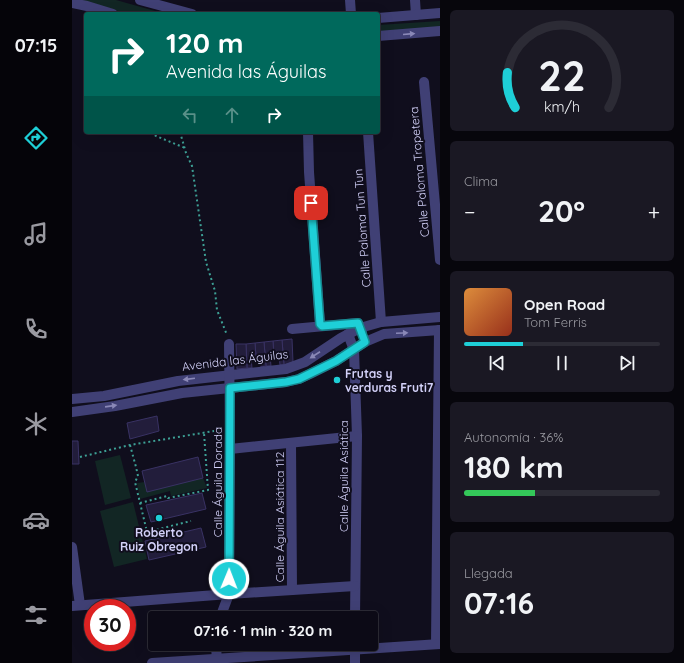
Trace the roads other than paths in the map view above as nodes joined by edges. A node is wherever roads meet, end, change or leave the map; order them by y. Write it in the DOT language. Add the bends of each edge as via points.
graph roads {
  1 [pos="140,0"];
  2 [pos="350,0"];
  3 [pos="415,0"];
  4 [pos="72,3"];
  5 [pos="107,12"];
  6 [pos="185,12"];
  7 [pos="351,12"];
  8 [pos="440,13"];
  9 [pos="416,15"];
  10 [pos="380,18"];
  11 [pos="440,31"];
  12 [pos="380,36"];
  13 [pos="424,82"];
  14 [pos="308,134"];
  15 [pos="368,134"];
  16 [pos="440,260"];
  17 [pos="440,317"];
  18 [pos="381,322"];
  19 [pos="322,326"];
  20 [pos="360,328"];
  21 [pos="292,329"];
  22 [pos="440,330"];
  23 [pos="348,334"];
  24 [pos="365,342"];
  25 [pos="228,344"];
  26 [pos="354,350"];
  27 [pos="230,374"];
  28 [pos="230,388"];
  29 [pos="130,390"];
  30 [pos="72,399"];
  31 [pos="132,402"];
  32 [pos="72,412"];
  33 [pos="357,436"];
  34 [pos="291,443"];
  35 [pos="230,449"];
  36 [pos="72,547"];
  37 [pos="354,586"];
  38 [pos="292,590"];
  39 [pos="229,594"];
  40 [pos="76,606"];
  41 [pos="223,611"];
  42 [pos="355,611"];
  43 [pos="438,644"];
  44 [pos="378,646"];
  45 [pos="216,651"];
  46 [pos="316,651"];
  47 [pos="355,651"];
  48 [pos="217,661"];
  49 [pos="152,663"];
  50 [pos="355,663"];
  1 -- 6 [label="street"];
  2 -- 7 [label="street"];
  3 -- 9 [label="street"];
  4 -- 5 [label="street"];
  8 -- 9 [label="street"];
  9 -- 10 [label="street"];
  12 -- 11 [label="street, one-way"];
  13 -- 16 [label="street, Calle Paloma Tropetera"];
  14 -- 19 [label="street"];
  15 -- 18 [label="street, Calle Paloma Tun Tun"];
  17 -- 18 [label="street, Avenida las Águilas"];
  18 -- 20 [label="street, Avenida las Águilas"];
  19 -- 20 [label="street" via="358,323"];
  19 -- 21 [label="street"];
  20 -- 23 [label="street, Avenida las Águilas"];
  20 -- 24 [label="street"];
  24 -- 22 [label="street, one-way" via="384,334"];
  22 -- 43 [label="street"];
  23 -- 26 [label="street, Calle Águila Asiática"];
  23 -- 27 [label="street, Avenida las Águilas, one-way" via="305,362 286,369"];
  24 -- 26 [label="street"];
  25 -- 27 [label="street, Calle Águila Dorada"];
  26 -- 28 [label="street" via="299,379"];
  26 -- 33 [label="street, Calle Águila Asiática"];
  27 -- 28 [label="street, Calle Águila Dorada"];
  27 -- 29 [label="street, Avenida las Águilas, one-way"];
  28 -- 31 [label="street"];
  28 -- 35 [label="street, Calle Águila Dorada"];
  29 -- 30 [label="street, Avenida las Águilas"];
  29 -- 31 [label="street"];
  32 -- 31 [label="street, one-way"];
  33 -- 34 [label="street, Calle Águila Asiática 112"];
  33 -- 37 [label="street, Calle Águila Asiática"];
  34 -- 35 [label="street, Calle Águila Asiática 112"];
  34 -- 38 [label="street, Calle Águila Asiática 112"];
  35 -- 39 [label="street, Calle Águila Dorada"];
  36 -- 40 [label="street"];
  37 -- 38 [label="street"];
  37 -- 42 [label="street, Calle Águila Asiática"];
  38 -- 39 [label="street"];
  39 -- 40 [label="street"];
  39 -- 41 [label="street, Calle Águila Dorada"];
  43 -- 44 [label="street"];
  45 -- 48 [label="street"];
  46 -- 48 [label="street"];
  47 -- 50 [label="street"];
  48 -- 49 [label="street"];
}
